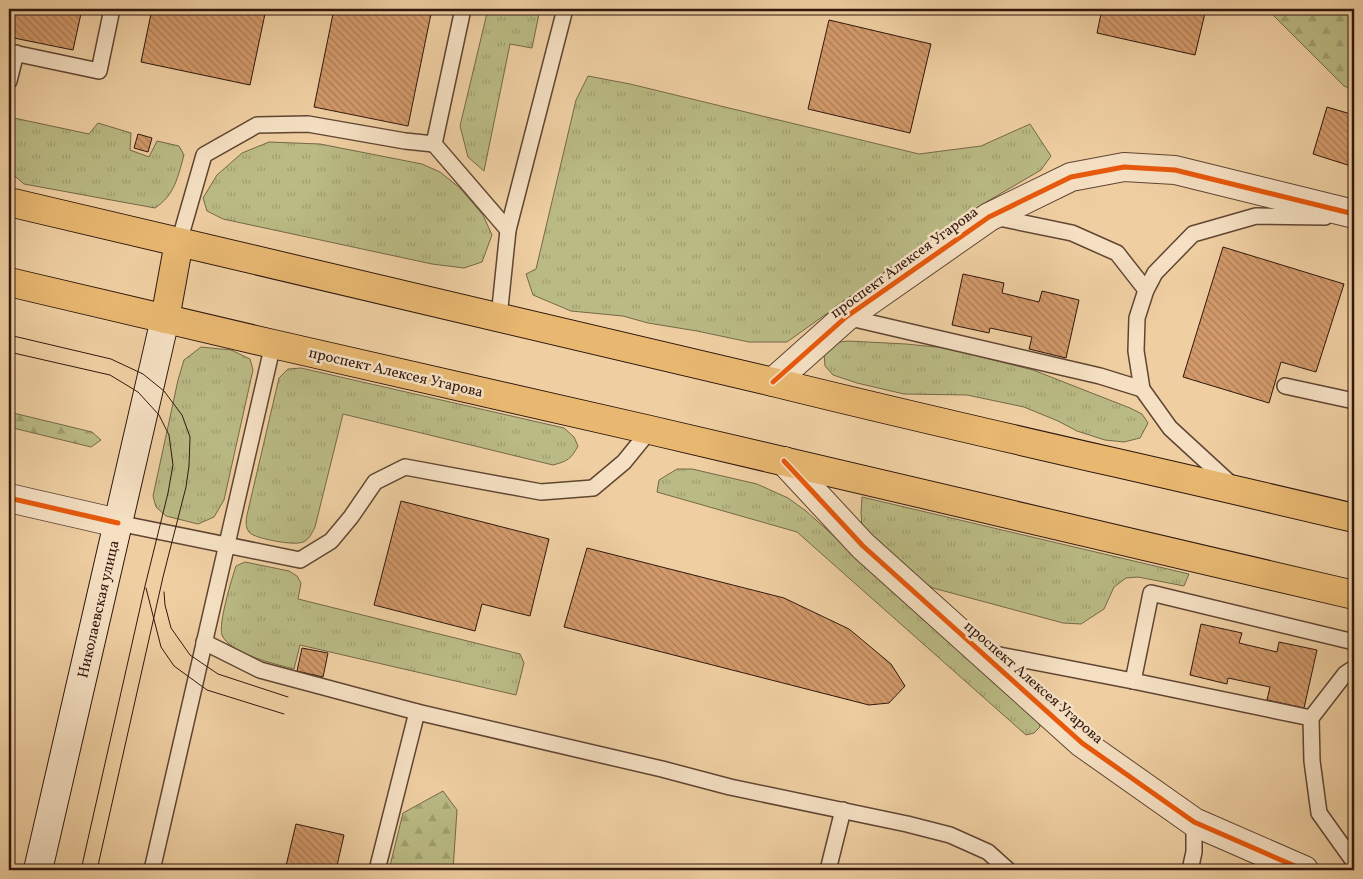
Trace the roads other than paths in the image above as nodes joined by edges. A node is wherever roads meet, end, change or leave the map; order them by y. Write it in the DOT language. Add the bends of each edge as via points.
graph roads {
  1 [pos="112,9"];
  2 [pos="463,9"];
  3 [pos="565,9"];
  4 [pos="13,53"];
  5 [pos="9,81"];
  6 [pos="434,144"];
  7 [pos="9,202"];
  8 [pos="1354,216"];
  9 [pos="989,217"];
  10 [pos="508,230"];
  11 [pos="179,242"];
  12 [pos="9,282"];
  13 [pos="1146,290"];
  14 [pos="499,317"];
  15 [pos="846,317"];
  16 [pos="164,319"];
  17 [pos="273,344"];
  18 [pos="773,382"];
  19 [pos="1285,386"];
  20 [pos="1142,389"];
  21 [pos="1354,400"];
  22 [pos="650,430"];
  23 [pos="784,461"];
  24 [pos="1236,490"];
  25 [pos="9,498"];
  26 [pos="1354,518"];
  27 [pos="118,523"];
  28 [pos="226,546"];
  29 [pos="1354,595"];
  30 [pos="204,642"];
  31 [pos="1354,642"];
  32 [pos="980,652"];
  33 [pos="1354,668"];
  34 [pos="1132,681"];
  35 [pos="417,712"];
  36 [pos="1311,718"];
  37 [pos="843,810"];
  38 [pos="1194,822"];
  39 [pos="1354,862"];
  40 [pos="38,870"];
  41 [pos="152,870"];
  42 [pos="377,870"];
  43 [pos="828,870"];
  44 [pos="1008,870"];
  45 [pos="1190,870"];
  46 [pos="1304,870"];
  1 -- 4 [label="lane" via="99,71"];
  2 -- 6 [label="lane"];
  3 -- 10 [label="lane"];
  4 -- 5 [label="lane"];
  6 -- 10 [label="lane"];
  6 -- 11 [label="lane" via="308,124 257,125 204,155"];
  7 -- 11 [label="main road"];
  8 -- 9 [label="street, проспект Алексея Угарова" via="1175,170 1124,168 1071,177"];
  8 -- 13 [label="lane" via="1256,216 1193,234 1155,273"];
  9 -- 13 [label="lane" via="1072,233 1117,253"];
  9 -- 15 [label="street, проспект Алексея Угарова"];
  10 -- 14 [label="lane"];
  11 -- 14 [label="main road"];
  11 -- 16 [label="main road"];
  12 -- 16 [label="main road, проспект Алексея Угарова"];
  13 -- 20 [label="lane" via="1137,318 1136,351"];
  14 -- 18 [label="main road"];
  15 -- 18 [label="street, проспект Алексея Угарова"];
  15 -- 20 [label="lane" via="1100,376"];
  16 -- 17 [label="main road, проспект Алексея Угарова"];
  16 -- 27 [label="street, Николаевская улица"];
  17 -- 22 [label="main road, проспект Алексея Угарова"];
  17 -- 28 [label="lane"];
  18 -- 24 [label="main road"];
  19 -- 21 [label="lane"];
  20 -- 24 [label="lane" via="1170,428"];
  22 -- 23 [label="main road, проспект Алексея Угарова"];
  22 -- 28 [label="lane" via="624,462 593,488 541,492 405,466 375,482 331,541 300,560"];
  23 -- 29 [label="main road, проспект Алексея Угарова"];
  23 -- 32 [label="street, проспект Алексея Угарова" via="863,546"];
  24 -- 26 [label="main road"];
  25 -- 27 [label="street"];
  27 -- 28 [label="lane"];
  27 -- 40 [label="street, Николаевская улица"];
  28 -- 30 [label="lane"];
  30 -- 35 [label="lane" via="260,670"];
  30 -- 41 [label="lane"];
  31 -- 34 [label="lane" via="1151,593"];
  32 -- 34 [label="lane"];
  32 -- 38 [label="street, проспект Алексея Угарова" via="1082,743"];
  33 -- 36 [label="lane" via="1344,674"];
  34 -- 36 [label="lane"];
  35 -- 37 [label="lane" via="730,787"];
  35 -- 42 [label="lane"];
  36 -- 39 [label="lane" via="1312,761 1319,813"];
  37 -- 43 [label="lane"];
  37 -- 44 [label="lane" via="950,835 988,852"];
  38 -- 45 [label="lane"];
  38 -- 46 [label="street, проспект Алексея Угарова"];
}
